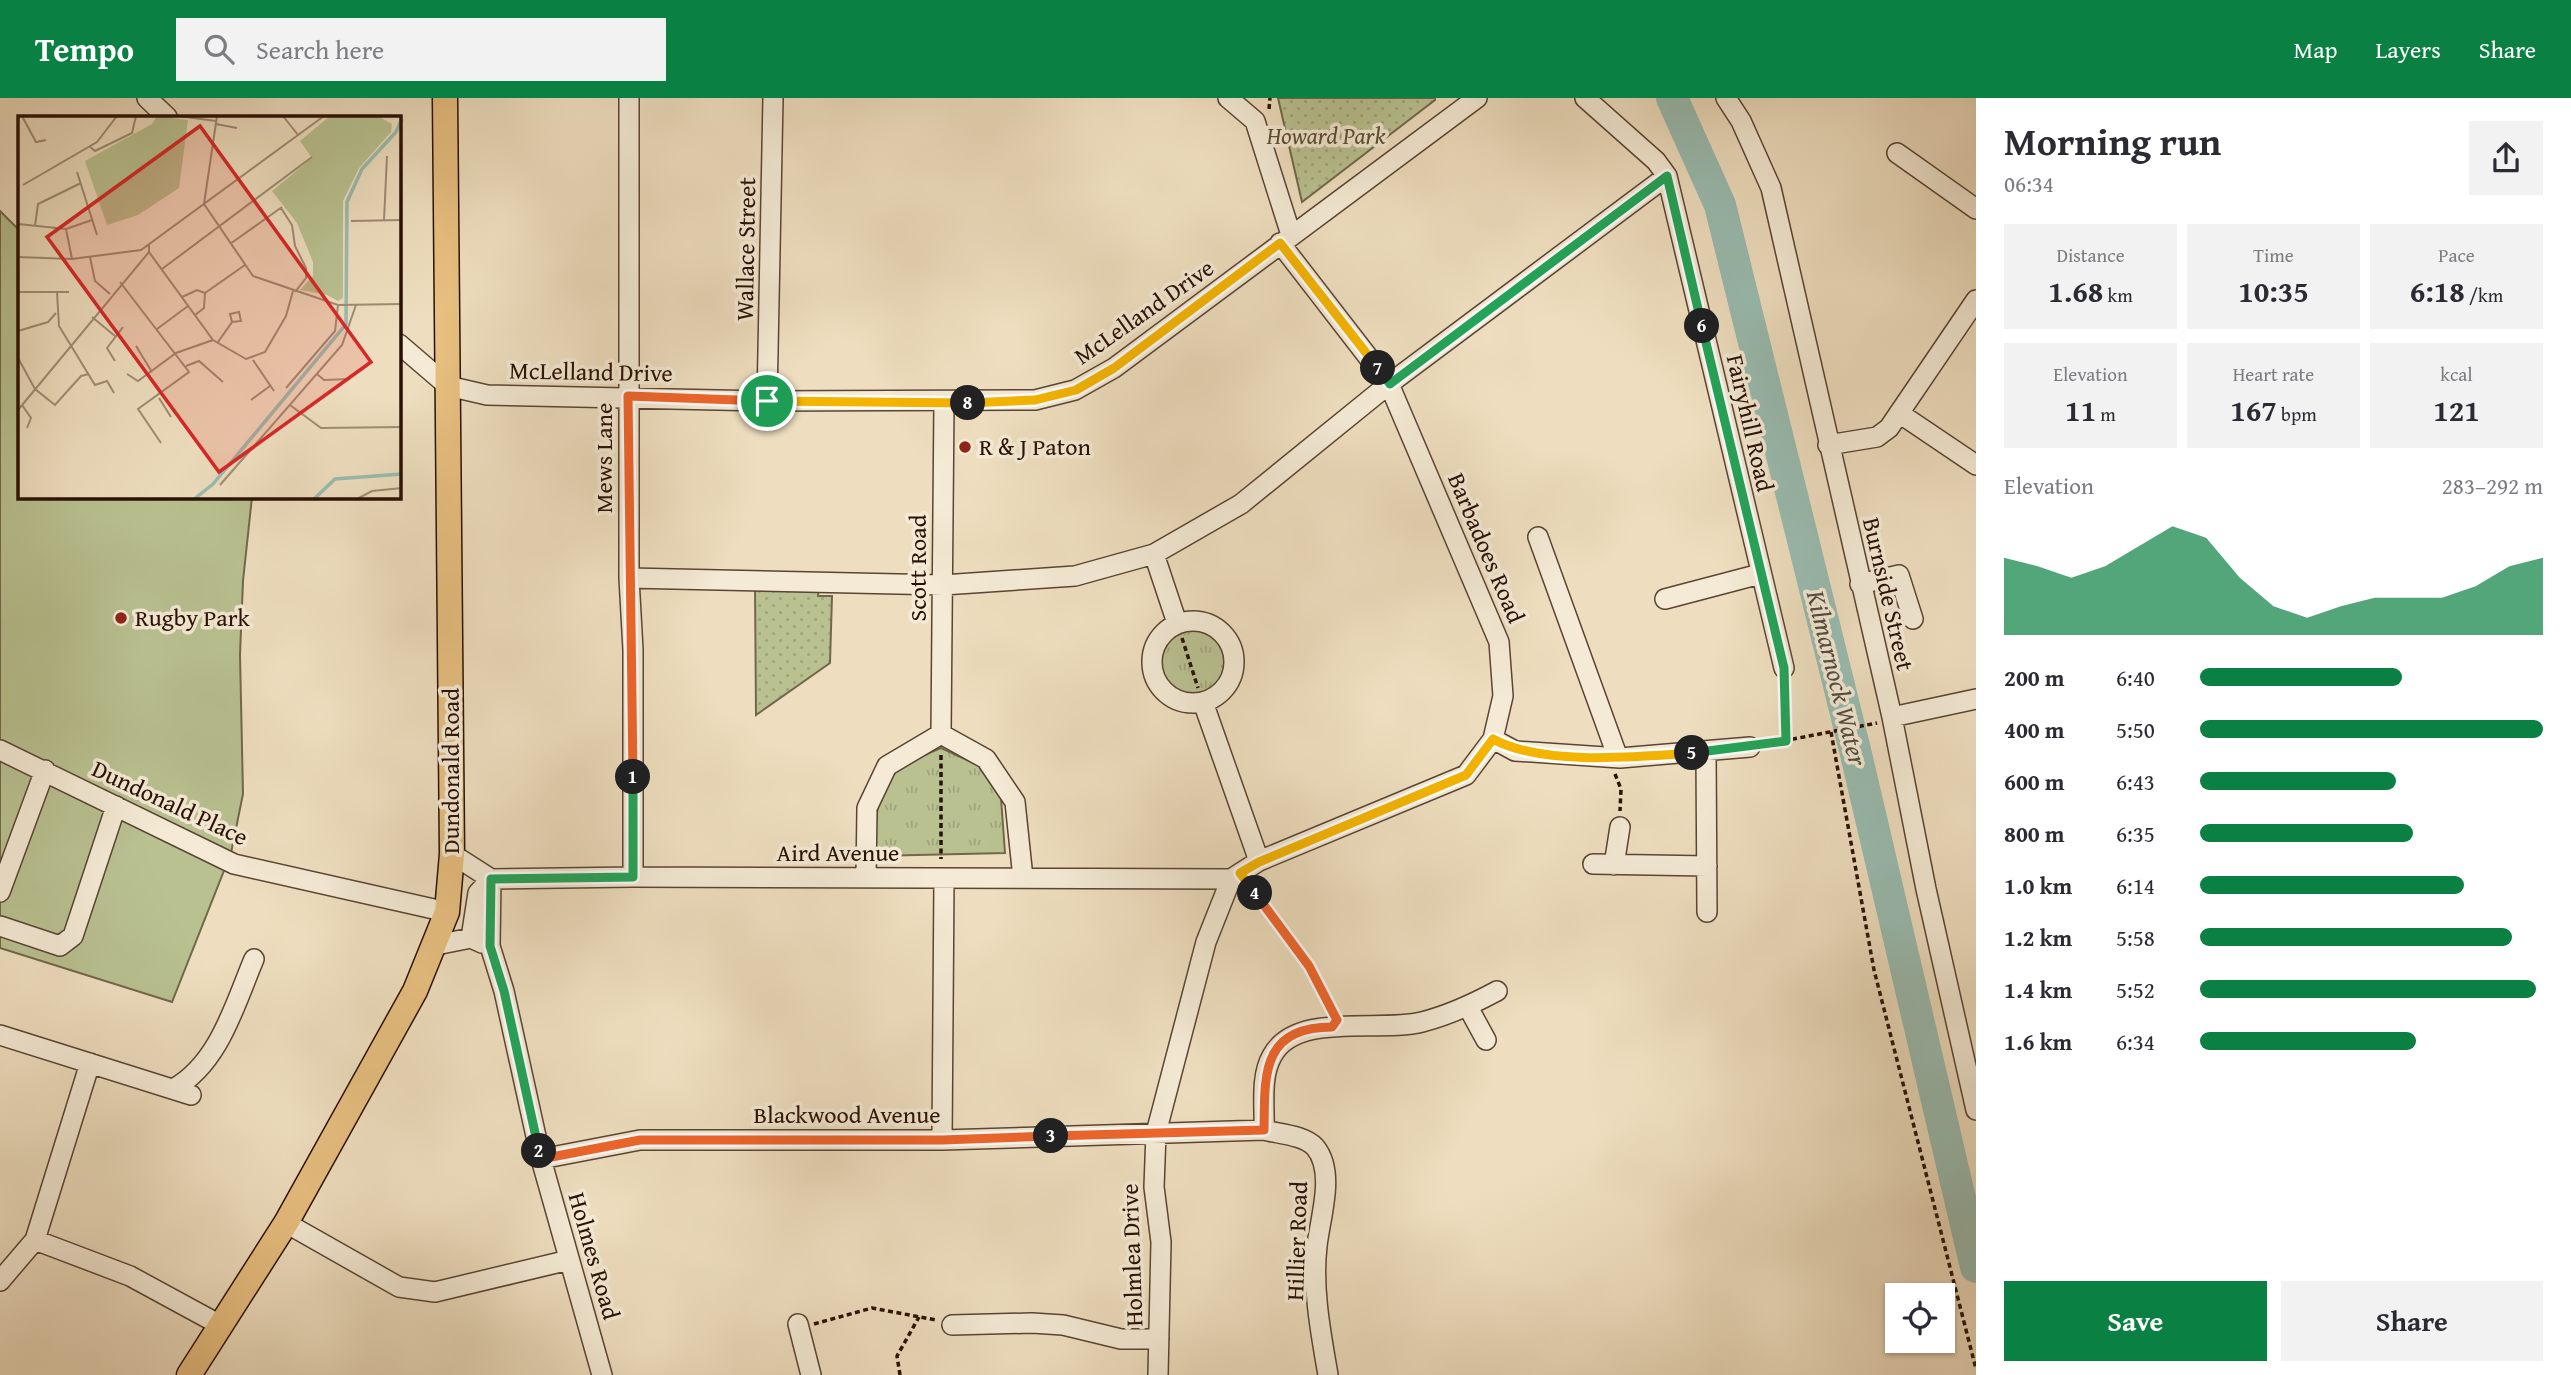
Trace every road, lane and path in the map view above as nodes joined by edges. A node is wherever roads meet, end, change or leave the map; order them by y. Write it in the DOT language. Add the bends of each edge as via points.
graph roads {
  1 [pos="147,98"];
  2 [pos="445,98"];
  3 [pos="629,98"];
  4 [pos="773,98"];
  5 [pos="1228,98"];
  6 [pos="1477,98"];
  7 [pos="1585,98"];
  8 [pos="1727,98"];
  9 [pos="166,116"];
  10 [pos="1897,153"];
  11 [pos="1667,176"];
  12 [pos="1976,209"];
  13 [pos="1286,239"];
  14 [pos="1976,300"];
  15 [pos="401,346"];
  16 [pos="1390,384"];
  17 [pos="448,386"];
  18 [pos="628,396"];
  19 [pos="767,401"];
  20 [pos="944,402"];
  21 [pos="1899,413"];
  22 [pos="1828,445"];
  23 [pos="1976,465"];
  24 [pos="1538,537"];
  25 [pos="1154,554"];
  26 [pos="1760,574"];
  27 [pos="629,578"];
  28 [pos="943,584"];
  29 [pos="1860,584"];
  30 [pos="1665,599"];
  31 [pos="1913,619"];
  32 [pos="1177,623"];
  33 [pos="633,650"];
  34 [pos="653,650"];
  35 [pos="1784,668"];
  36 [pos="1976,699"];
  37 [pos="1203,702"];
  38 [pos="1887,720"];
  39 [pos="1831,732"];
  40 [pos="941,734"];
  41 [pos="1493,739"];
  42 [pos="1786,741"];
  43 [pos="1751,747"];
  44 [pos="0,750"];
  45 [pos="1706,752"];
  46 [pos="1619,758"];
  47 [pos="45,770"];
  48 [pos="116,806"];
  49 [pos="1620,827"];
  50 [pos="452,854"];
  51 [pos="1259,862"];
  52 [pos="1593,864"];
  53 [pos="1614,865"];
  54 [pos="1707,866"];
  55 [pos="1236,876"];
  56 [pos="633,877"];
  57 [pos="866,878"];
  58 [pos="1023,878"];
  59 [pos="491,879"];
  60 [pos="944,879"];
  61 [pos="0,892"];
  62 [pos="447,912"];
  63 [pos="1707,912"];
  64 [pos="0,926"];
  65 [pos="471,938"];
  66 [pos="436,945"];
  67 [pos="490,946"];
  68 [pos="254,959"];
  69 [pos="1497,991"];
  70 [pos="1468,1007"];
  71 [pos="1332,1027"];
  72 [pos="0,1035"];
  73 [pos="1486,1040"];
  74 [pos="1969,1051"];
  75 [pos="90,1063"];
  76 [pos="1976,1110"];
  77 [pos="1264,1130"];
  78 [pos="1156,1133"];
  79 [pos="942,1140"];
  80 [pos="541,1159"];
  81 [pos="286,1223"];
  82 [pos="35,1240"];
  83 [pos="569,1260"];
  84 [pos="0,1281"];
  85 [pos="919,1317"];
  86 [pos="951,1325"];
  87 [pos="222,1326"];
  88 [pos="799,1326"];
  89 [pos="1159,1339"];
  90 [pos="1976,1369"];
  91 [pos="189,1375"];
  92 [pos="602,1375"];
  93 [pos="811,1375"];
  94 [pos="900,1375"];
  95 [pos="1158,1375"];
  96 [pos="1328,1375"];
  1 -- 9 [label="street"];
  2 -- 17 [label="main road, Dundonald Road"];
  3 -- 18 [label="street, Mews Lane"];
  4 -- 19 [label="street, Wallace Street"];
  5 -- 13 [label="street, Barbadoes Road" via="1255,121"];
  6 -- 13 [label="street, McLelland Drive"];
  7 -- 11 [label="street, Fairyhill Road"];
  8 -- 22 [label="street, Burnside Street" via="1771,188"];
  10 -- 12 [label="street"];
  11 -- 16 [label="street"];
  11 -- 26 [label="street, Fairyhill Road"];
  13 -- 16 [label="street, Barbadoes Road"];
  13 -- 20 [label="street, McLelland Drive" via="1114,368 1076,390 1035,400"];
  14 -- 21 [label="street"];
  15 -- 17 [label="street"];
  16 -- 25 [label="street" via="1241,504"];
  16 -- 41 [label="street, Barbadoes Road" via="1499,642 1503,696"];
  17 -- 18 [label="street, McLelland Drive" via="487,396"];
  17 -- 50 [label="main road, Dundonald Road"];
  18 -- 19 [label="street, McLelland Drive"];
  18 -- 27 [label="street, Mews Lane"];
  19 -- 20 [label="street, McLelland Drive"];
  20 -- 28 [label="street, Scott Road"];
  21 -- 22 [label="street" via="1877,437"];
  21 -- 23 [label="street"];
  22 -- 29 [label="street, Burnside Street"];
  24 -- 46 [label="street"];
  25 -- 28 [label="street" via="1075,576"];
  25 -- 32 [label="street"];
  26 -- 30 [label="street"];
  26 -- 35 [label="street, Fairyhill Road"];
  27 -- 28 [label="street"];
  27 -- 33 [label="street, Mews Lane"];
  28 -- 40 [label="street, Scott Road"];
  29 -- 31 [label="street" via="1899,575"];
  29 -- 38 [label="street, Burnside Street"];
  32 -- 37 [label="path"];
  32 -- 37 [label="street" via="1161,634 1153,649 1155,679 1163,692 1177,701"];
  32 -- 37 [label="street" via="1199,620 1215,626 1233,650 1229,683"];
  33 -- 34 [label="street"];
  33 -- 56 [label="street, Mews Lane"];
  35 -- 42 [label="path"];
  36 -- 38 [label="street"];
  37 -- 51 [label="street"];
  38 -- 39 [label="path"];
  38 -- 74 [label="street, Burnside Street"];
  39 -- 42 [label="path"];
  39 -- 90 [label="path" via="1874,970"];
  40 -- 57 [label="street" via="887,766 867,808"];
  40 -- 58 [label="street" via="986,759 1015,802"];
  40 -- 60 [label="path"];
  41 -- 46 [label="street" via="1515,751"];
  41 -- 51 [label="street, Barbadoes Road" via="1466,775"];
  42 -- 43 [label="path"];
  43 -- 45 [label="street"];
  44 -- 47 [label="street, Dundonald Place"];
  45 -- 46 [label="street"];
  45 -- 54 [label="street"];
  46 -- 49 [label="path" via="1614,772 1621,789"];
  47 -- 48 [label="street, Dundonald Place"];
  47 -- 61 [label="street"];
  48 -- 62 [label="street, Dundonald Place" via="234,864"];
  48 -- 64 [label="street" via="73,936 60,946"];
  49 -- 53 [label="street"];
  50 -- 59 [label="street"];
  50 -- 62 [label="main road, Dundonald Road"];
  51 -- 55 [label="street, Barbadoes Road"];
  52 -- 53 [label="street"];
  53 -- 54 [label="street"];
  54 -- 63 [label="street"];
  55 -- 58 [label="street, Aird Avenue"];
  55 -- 71 [label="path" via="1309,966 1337,1020"];
  55 -- 78 [label="street, Holmlea Drive" via="1206,942"];
  56 -- 57 [label="street, Aird Avenue"];
  56 -- 59 [label="street, Aird Avenue"];
  57 -- 60 [label="street, Aird Avenue"];
  58 -- 60 [label="street, Aird Avenue"];
  59 -- 65 [label="street" via="478,893"];
  59 -- 67 [label="street, Holmes Road"];
  60 -- 79 [label="street"];
  62 -- 66 [label="main road, Dundonald Road"];
  65 -- 66 [label="street"];
  65 -- 67 [label="street"];
  66 -- 81 [label="main road, Dundonald Road"];
  67 -- 80 [label="street, Holmes Road"];
  68 -- 75 [label="street" via="223,1035 182,1092"];
  69 -- 70 [label="street"];
  70 -- 71 [label="street" via="1421,1023"];
  70 -- 73 [label="street"];
  71 -- 77 [label="street" via="1315,1027 1289,1038 1273,1053 1265,1070"];
  72 -- 75 [label="street"];
  74 -- 76 [label="street, Burnside Street"];
  75 -- 82 [label="street"];
  77 -- 78 [label="street, Hillier Road"];
  77 -- 96 [label="street, Hillier Road" via="1307,1140 1323,1161 1324,1200 1316,1250"];
  78 -- 79 [label="street, Blackwood Avenue"];
  78 -- 89 [label="street, Holmlea Drive"];
  79 -- 80 [label="street, Blackwood Avenue" via="640,1140"];
  80 -- 83 [label="street, Holmes Road"];
  81 -- 83 [label="street" via="399,1287 435,1292"];
  81 -- 87 [label="main road, Dundonald Road"];
  82 -- 84 [label="street"];
  82 -- 87 [label="street" via="130,1276"];
  83 -- 92 [label="street, Holmes Road"];
  85 -- 86 [label="path"];
  85 -- 88 [label="path" via="872,1308"];
  85 -- 94 [label="path" via="897,1356"];
  86 -- 89 [label="street" via="1063,1325 1121,1339"];
  87 -- 91 [label="main road, Dundonald Road"];
  88 -- 93 [label="street"];
  89 -- 95 [label="street, Holmlea Drive"];
}
